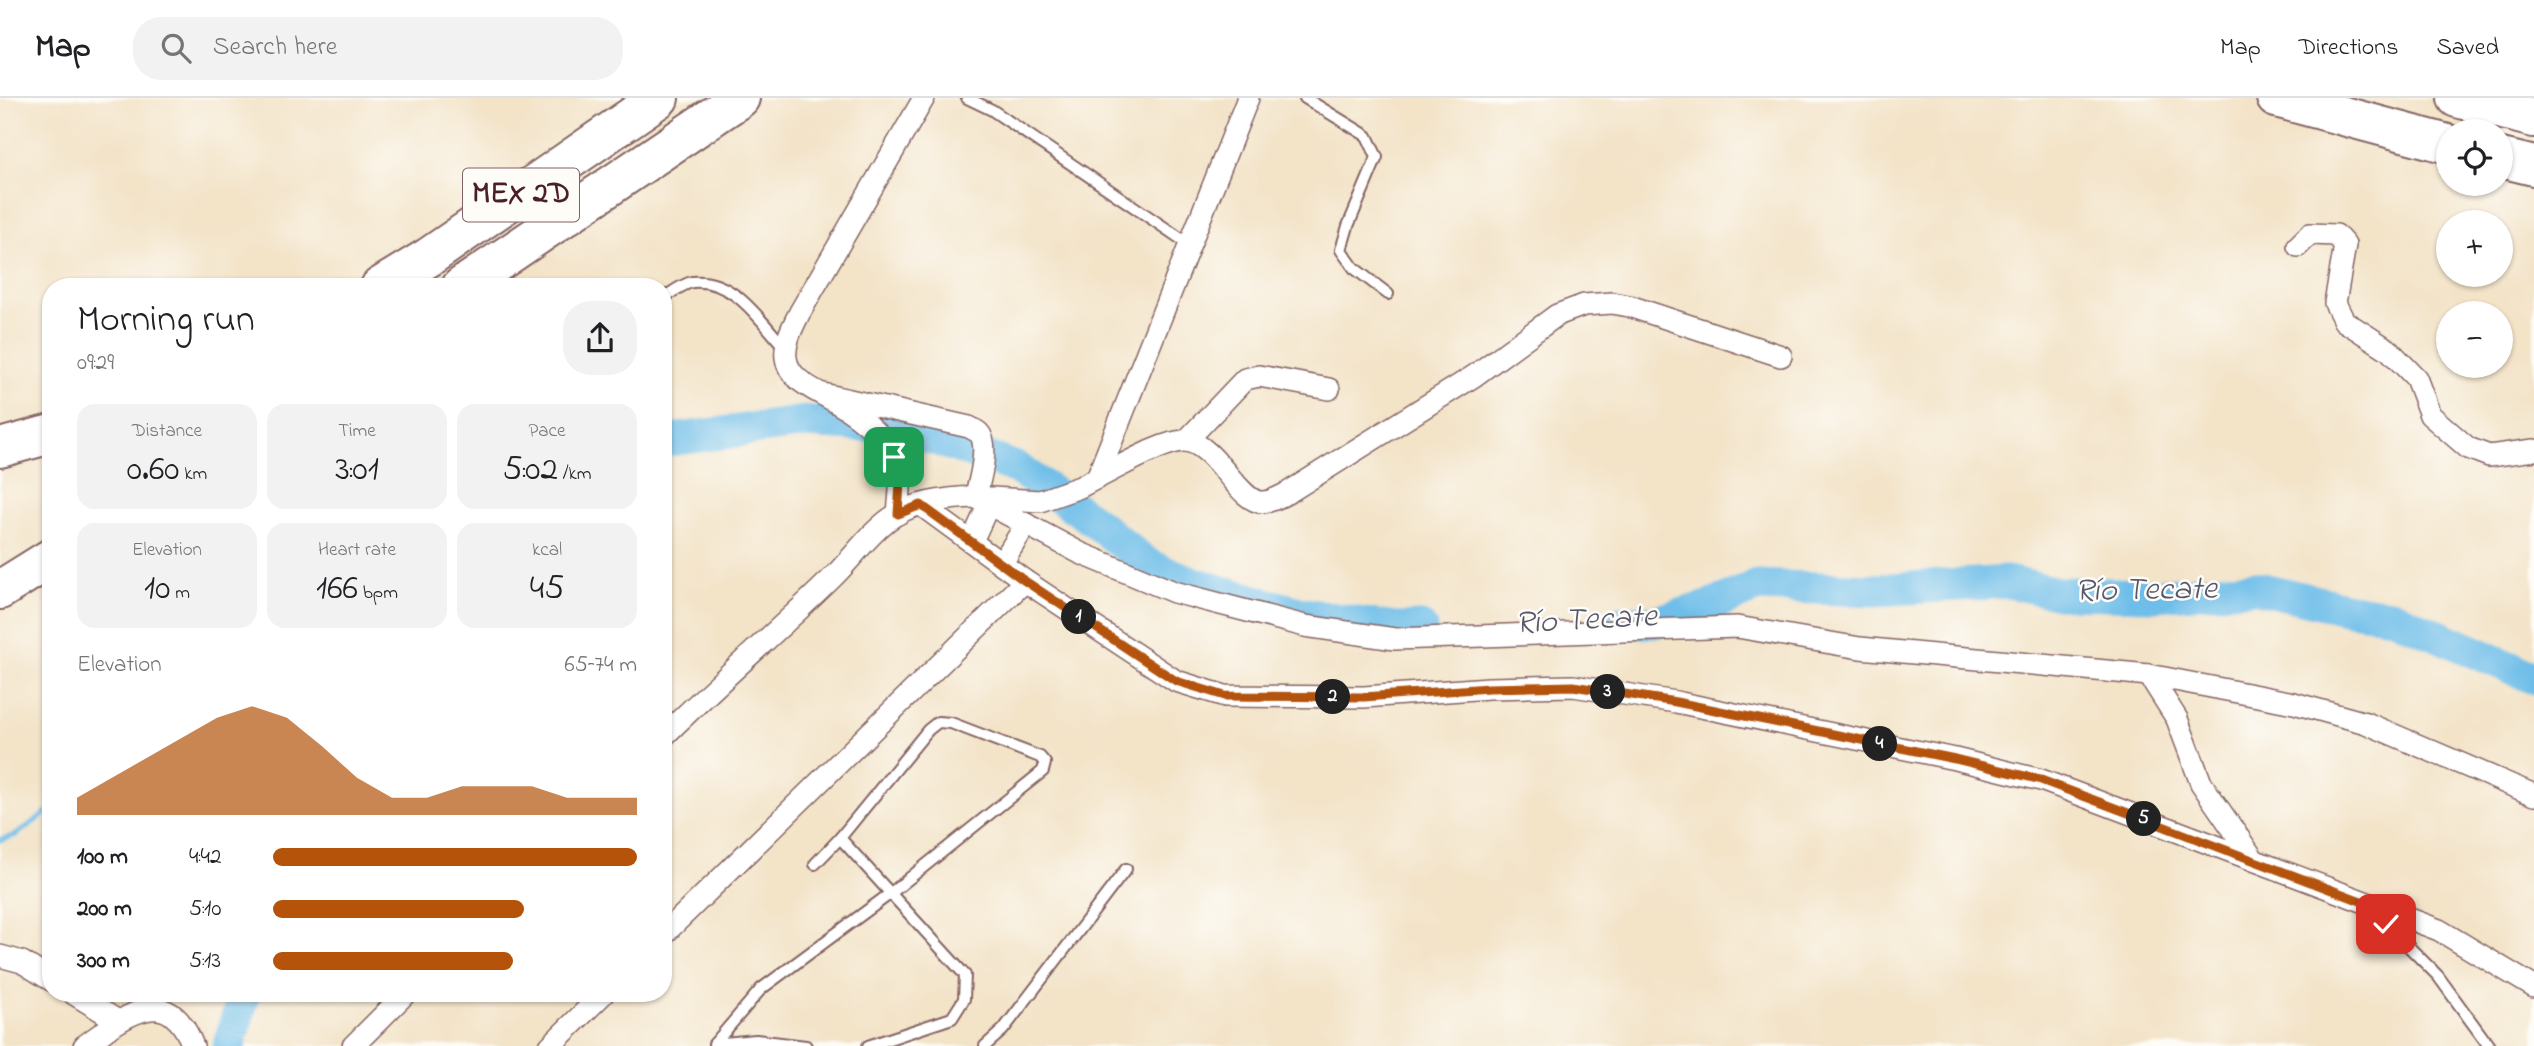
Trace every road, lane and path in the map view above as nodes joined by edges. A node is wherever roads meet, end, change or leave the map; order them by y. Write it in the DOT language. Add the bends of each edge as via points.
graph roads {
  1 [pos="659,98"];
  2 [pos="740,98"];
  3 [pos="924,98"];
  4 [pos="967,98"];
  5 [pos="1248,98"];
  6 [pos="1305,98"];
  7 [pos="2276,98"];
  8 [pos="2457,98"];
  9 [pos="2534,118"];
  10 [pos="2436,141"];
  11 [pos="2513,161"];
  12 [pos="2534,166"];
  13 [pos="1190,245"];
  14 [pos="2298,246"];
  15 [pos="395,278"];
  16 [pos="474,278"];
  17 [pos="672,293"];
  18 [pos="1388,294"];
  19 [pos="786,349"];
  20 [pos="1781,356"];
  21 [pos="1329,389"];
  22 [pos="823,394"];
  23 [pos="42,436"];
  24 [pos="1186,441"];
  25 [pos="0,447"];
  26 [pos="2534,450"];
  27 [pos="1088,482"];
  28 [pos="982,501"];
  29 [pos="921,505"];
  30 [pos="898,514"];
  31 [pos="1026,524"];
  32 [pos="972,541"];
  33 [pos="1002,563"];
  34 [pos="42,564"];
  35 [pos="1025,581"];
  36 [pos="4,589"];
  37 [pos="2149,675"];
  38 [pos="672,728"];
  39 [pos="2534,795"];
  40 [pos="840,838"];
  41 [pos="2254,860"];
  42 [pos="815,864"];
  43 [pos="1126,869"];
  44 [pos="891,893"];
  45 [pos="2390,912"];
  46 [pos="672,925"];
  47 [pos="0,956"];
  48 [pos="42,974"];
  49 [pos="2534,987"];
  50 [pos="87,1002"];
  51 [pos="397,1002"];
  52 [pos="595,1002"];
  53 [pos="118,1021"];
  54 [pos="714,1044"];
  55 [pos="84,1046"];
  56 [pos="192,1046"];
  57 [pos="353,1046"];
  58 [pos="550,1046"];
  59 [pos="806,1046"];
  60 [pos="868,1046"];
  61 [pos="985,1046"];
  62 [pos="2490,1046"];
  1 -- 15 [label="highway, MEX 2D"];
  2 -- 16 [label="highway, MEX 2D"];
  3 -- 19 [label="street" via="800,312"];
  4 -- 13 [label="lane" via="992,110"];
  5 -- 13 [label="street"];
  6 -- 18 [label="lane" via="1367,136 1377,157 1341,250 1354,268"];
  7 -- 10 [label="highway"];
  8 -- 9 [label="highway"];
  11 -- 12 [label="highway"];
  13 -- 27 [label="street"];
  14 -- 26 [label="street" via="2310,234 2336,235 2345,245 2335,303 2344,321 2389,349 2416,378 2430,415 2468,448 2489,456"];
  17 -- 19 [label="lane" via="691,282 713,284 734,293"];
  19 -- 22 [label="street" via="796,379"];
  20 -- 24 [label="street" via="1629,306 1584,305 1558,315 1474,376 1289,492 1265,502 1245,493 1207,451"];
  21 -- 24 [label="street" via="1259,376 1245,379"];
  22 -- 28 [label="street" via="969,427 980,434"];
  22 -- 30 [label="street" via="868,426 894,457 900,483"];
  23 -- 25 [label="highway"];
  24 -- 27 [label="street" via="1166,444"];
  27 -- 28 [label="street" via="1040,501"];
  28 -- 29 [label="street" via="956,498"];
  28 -- 31 [label="street"];
  28 -- 32 [label="street"];
  29 -- 30 [label="street"];
  29 -- 32 [label="street"];
  30 -- 38 [label="street"];
  31 -- 33 [label="street"];
  31 -- 37 [label="street" via="1080,553 1174,592 1305,626 1395,639 1737,627 1860,648"];
  32 -- 33 [label="street"];
  33 -- 35 [label="street"];
  34 -- 36 [label="highway"];
  35 -- 41 [label="street" via="1176,681 1225,696 1364,697 1489,688 1586,688 1689,705 2041,780"];
  35 -- 46 [label="street"];
  37 -- 39 [label="street" via="2294,703 2366,723"];
  37 -- 41 [label="street" via="2177,719 2201,783"];
  40 -- 42 [label="lane"];
  40 -- 44 [label="lane"];
  40 -- 44 [label="lane" via="938,722 1040,757 1045,763 1043,771"];
  41 -- 45 [label="street"];
  43 -- 61 [label="lane" via="1003,1030"];
  44 -- 54 [label="lane" via="761,989"];
  44 -- 60 [label="lane" via="965,975 964,999 952,1017"];
  45 -- 49 [label="street" via="2439,930"];
  45 -- 62 [label="lane" via="2386,924 2438,976"];
  47 -- 48 [label="street"];
  50 -- 53 [label="street"];
  51 -- 57 [label="street"];
  52 -- 58 [label="street"];
  53 -- 55 [label="street"];
  53 -- 56 [label="street" via="141,1010 163,1012 183,1026"];
  54 -- 59 [label="lane" via="756,1040"];
}
